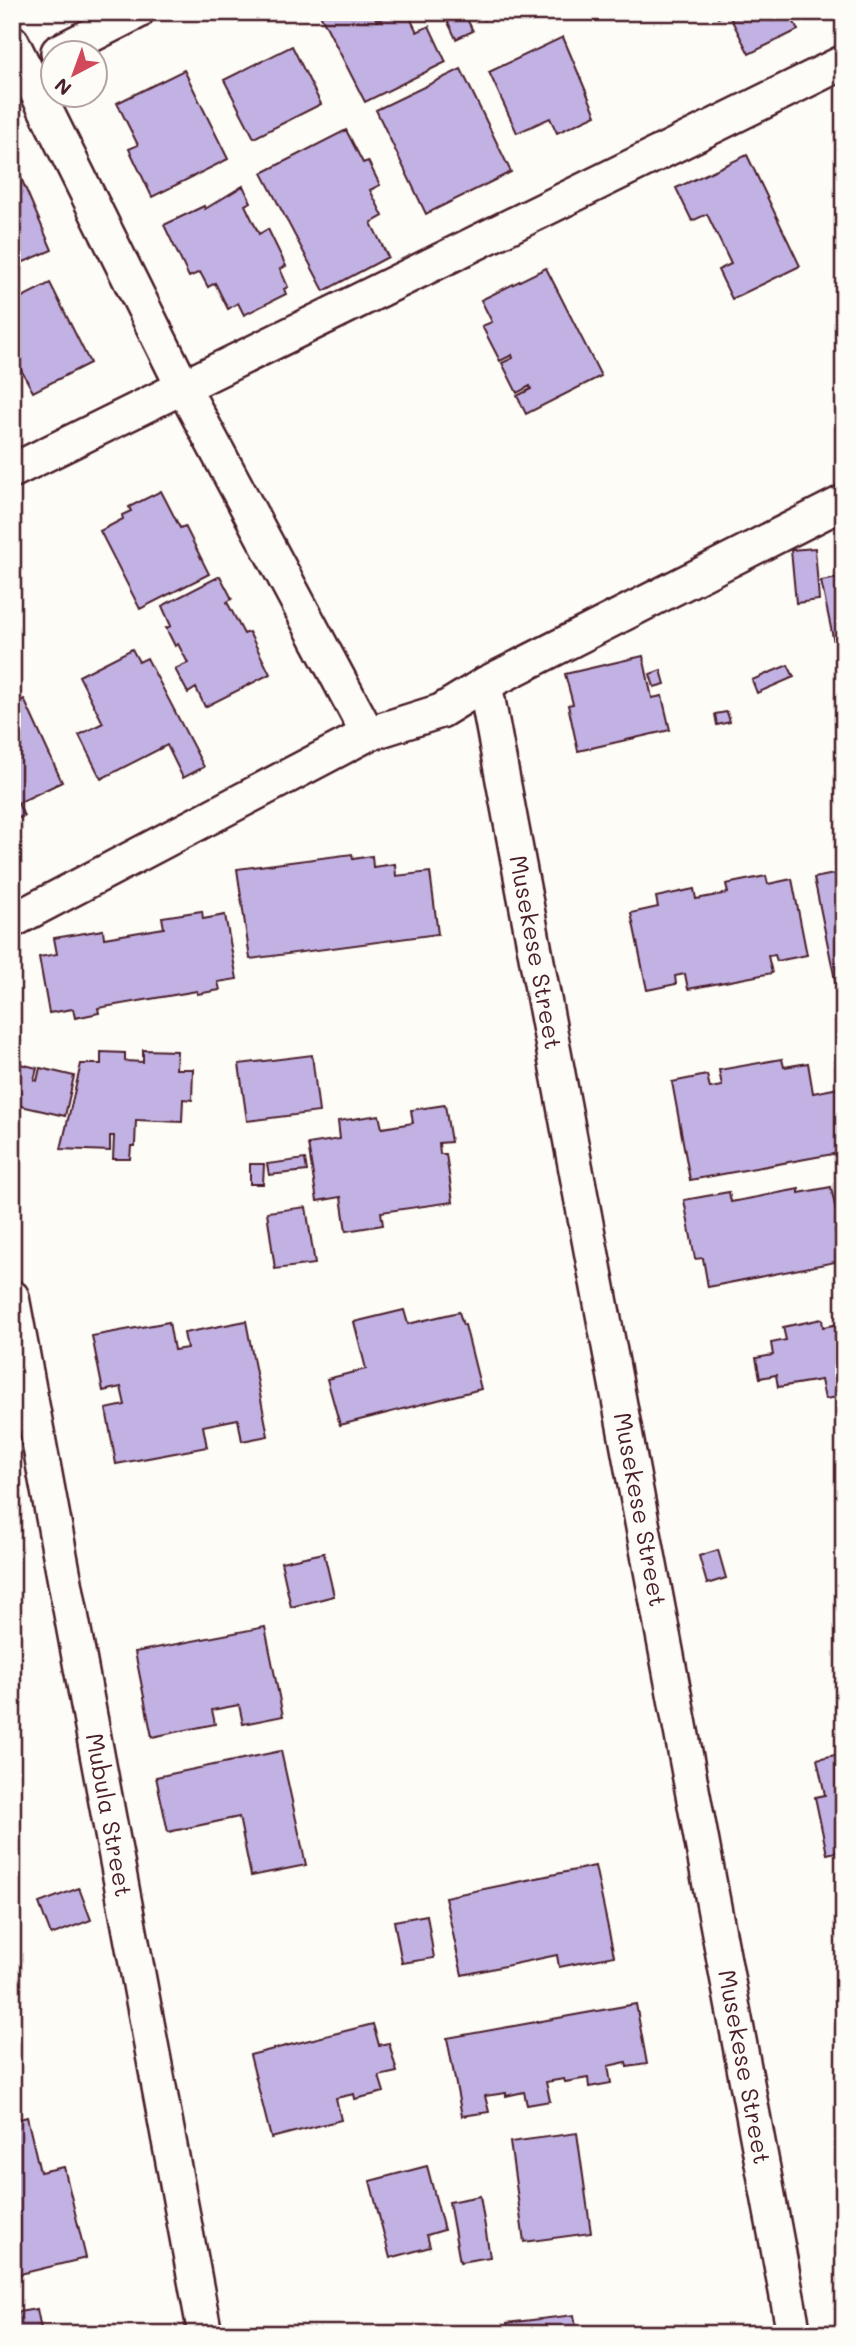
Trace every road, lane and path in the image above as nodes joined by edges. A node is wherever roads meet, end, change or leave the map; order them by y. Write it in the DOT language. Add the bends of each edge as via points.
graph roads {
  1 [pos="137,12"];
  2 [pos="86,38"];
  3 [pos="30,56"];
  4 [pos="844,62"];
  5 [pos="183,387"];
  6 [pos="12,471"];
  7 [pos="844,502"];
  8 [pos="485,684"];
  9 [pos="368,734"];
  10 [pos="12,921"];
  11 [pos="12,1297"];
  12 [pos="205,2334"];
  13 [pos="794,2334"];
  1 -- 2 [label="street"];
  3 -- 5 [label="street"];
  4 -- 5 [label="street"];
  5 -- 6 [label="street"];
  5 -- 9 [label="street"];
  7 -- 8 [label="street"];
  8 -- 9 [label="street" via="441,712"];
  8 -- 13 [label="street, Musekese Street"];
  9 -- 10 [label="street"];
  11 -- 12 [label="street, Mubula Street"];
}
